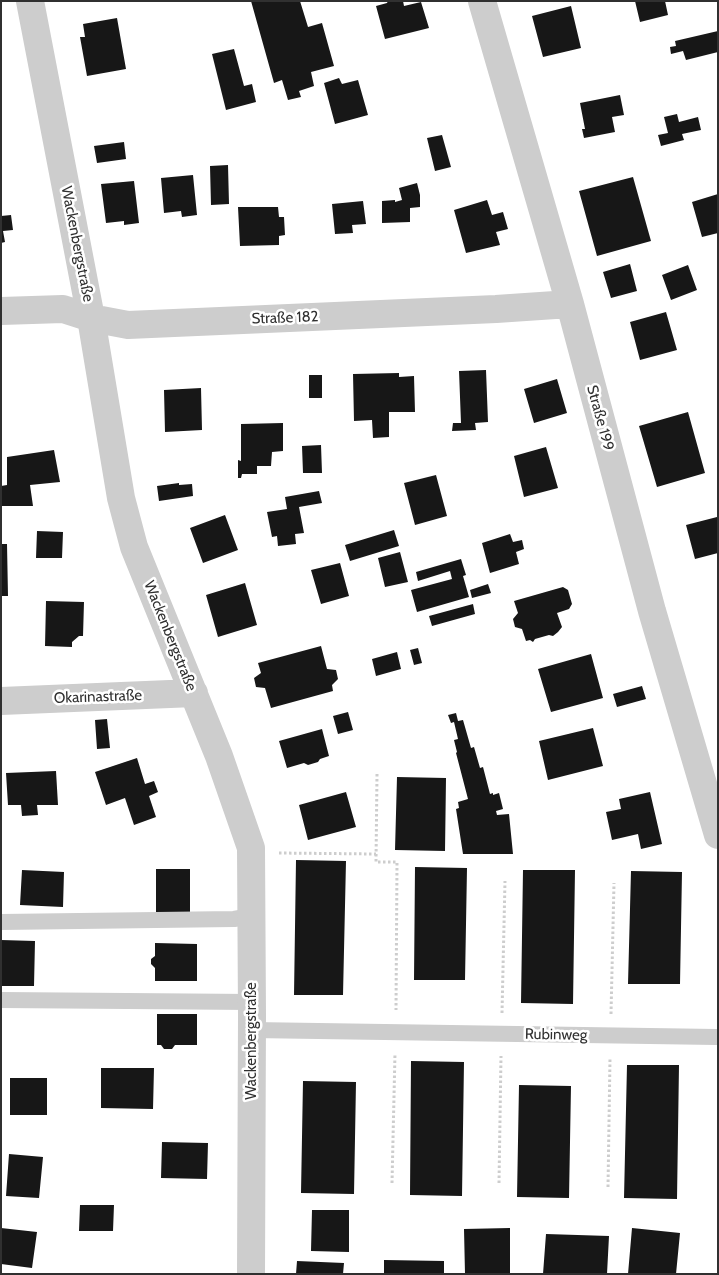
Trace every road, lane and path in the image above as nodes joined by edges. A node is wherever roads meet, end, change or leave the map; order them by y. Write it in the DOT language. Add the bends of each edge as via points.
graph roads {
  1 [pos="30,1"];
  2 [pos="482,1"];
  3 [pos="570,304"];
  4 [pos="1,312"];
  5 [pos="91,318"];
  6 [pos="194,693"];
  7 [pos="1,701"];
  8 [pos="377,774"];
  9 [pos="718,835"];
  10 [pos="275,853"];
  11 [pos="376,854"];
  12 [pos="251,916"];
  13 [pos="1,922"];
  14 [pos="1,1000"];
  15 [pos="252,1002"];
  16 [pos="252,1030"];
  17 [pos="396,1032"];
  18 [pos="716,1036"];
  19 [pos="392,1183"];
  20 [pos="251,1274"];
  1 -- 5 [label="street, Wackenbergstraße"];
  2 -- 3 [label="street, Straße 199"];
  3 -- 5 [label="street, Straße 182" via="128,325"];
  3 -- 9 [label="street, Straße 199" via="652,612"];
  4 -- 5 [label="street, Straße 182" via="63,310"];
  5 -- 6 [label="street, Wackenbergstraße" via="120,498 134,546"];
  6 -- 7 [label="street, Okarinastraße"];
  6 -- 12 [label="street, Wackenbergstraße" via="251,848"];
  8 -- 11 [label="path"];
  10 -- 11 [label="path"];
  11 -- 17 [label="path" via="376,862 397,862"];
  12 -- 13 [label="lane" via="234,919"];
  12 -- 15 [label="street, Wackenbergstraße"];
  14 -- 15 [label="lane"];
  15 -- 16 [label="street, Wackenbergstraße"];
  16 -- 17 [label="lane, Rubinweg"];
  16 -- 20 [label="street, Wackenbergstraße"];
  17 -- 18 [label="lane, Rubinweg"];
  17 -- 19 [label="path"];
}
